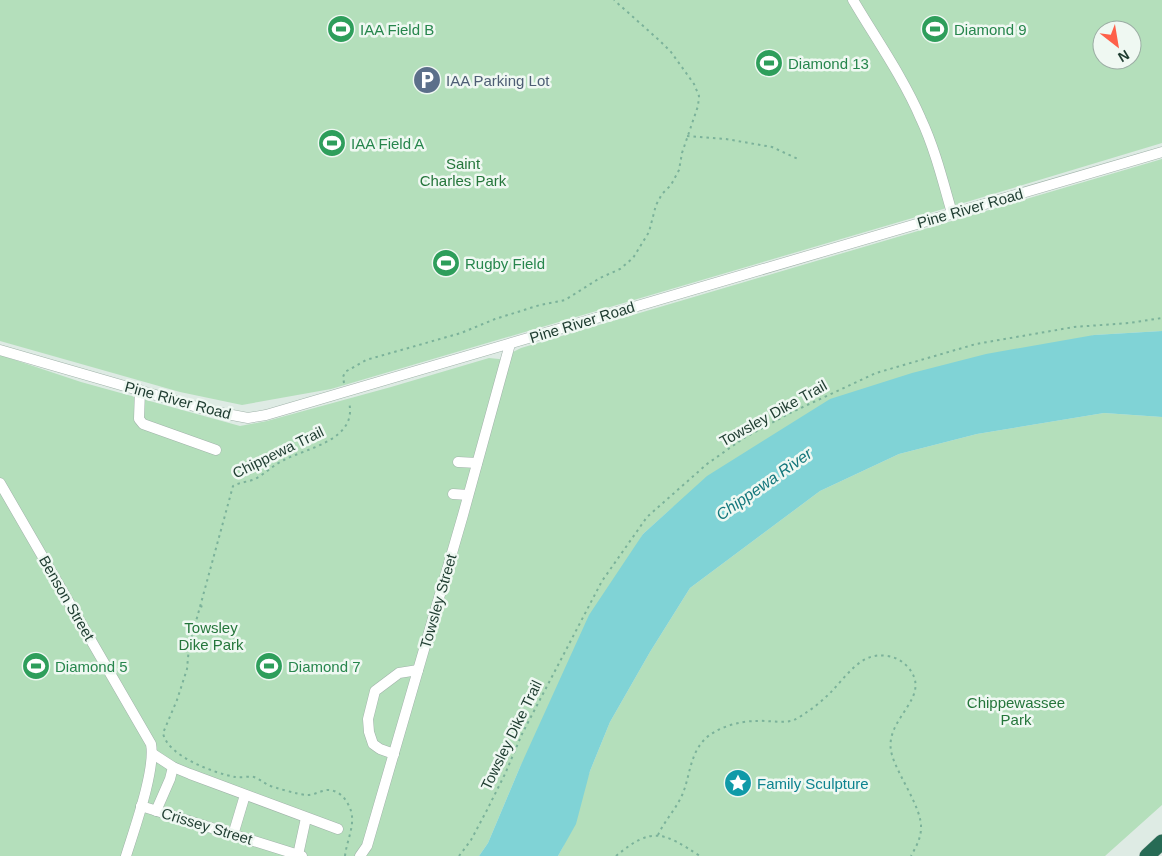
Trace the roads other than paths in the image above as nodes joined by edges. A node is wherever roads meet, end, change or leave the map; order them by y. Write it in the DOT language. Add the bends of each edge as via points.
graph roads {
  1 [pos="853,0"];
  2 [pos="1162,152"];
  3 [pos="952,213"];
  4 [pos="510,344"];
  5 [pos="0,350"];
  6 [pos="140,390"];
  7 [pos="216,450"];
  8 [pos="458,462"];
  9 [pos="477,463"];
  10 [pos="0,483"];
  11 [pos="453,494"];
  12 [pos="468,495"];
  13 [pos="418,670"];
  14 [pos="153,754"];
  15 [pos="394,754"];
  16 [pos="173,767"];
  17 [pos="245,795"];
  18 [pos="141,806"];
  19 [pos="156,811"];
  20 [pos="306,818"];
  21 [pos="338,830"];
  22 [pos="233,835"];
  23 [pos="1162,842"];
  24 [pos="300,855"];
  25 [pos="126,856"];
  26 [pos="360,856"];
  27 [pos="1147,856"];
  1 -- 3 [label="street" via="922,120"];
  2 -- 3 [label="street, Pine River Road"];
  3 -- 4 [label="street, Pine River Road"];
  4 -- 6 [label="street, Pine River Road" via="248,418 211,411"];
  4 -- 9 [label="street, Towsley Street"];
  5 -- 6 [label="street, Pine River Road"];
  6 -- 7 [label="street" via="139,419 143,424"];
  8 -- 9 [label="street"];
  9 -- 12 [label="street, Towsley Street"];
  10 -- 14 [label="street, Benson Street" via="142,727"];
  11 -- 12 [label="street"];
  12 -- 13 [label="street, Towsley Street"];
  13 -- 15 [label="street, Towsley Street"];
  13 -- 15 [label="street" via="398,673 376,691 368,719 373,744"];
  14 -- 16 [label="street"];
  14 -- 18 [label="street"];
  15 -- 26 [label="street, Towsley Street" via="368,846"];
  16 -- 17 [label="street"];
  16 -- 19 [label="street"];
  17 -- 20 [label="street"];
  17 -- 22 [label="street"];
  18 -- 19 [label="street, Crissey Street"];
  18 -- 25 [label="street"];
  19 -- 22 [label="street, Crissey Street"];
  20 -- 21 [label="street"];
  20 -- 24 [label="street"];
  22 -- 24 [label="street, Crissey Street"];
  23 -- 27 [label="highway"];
}
